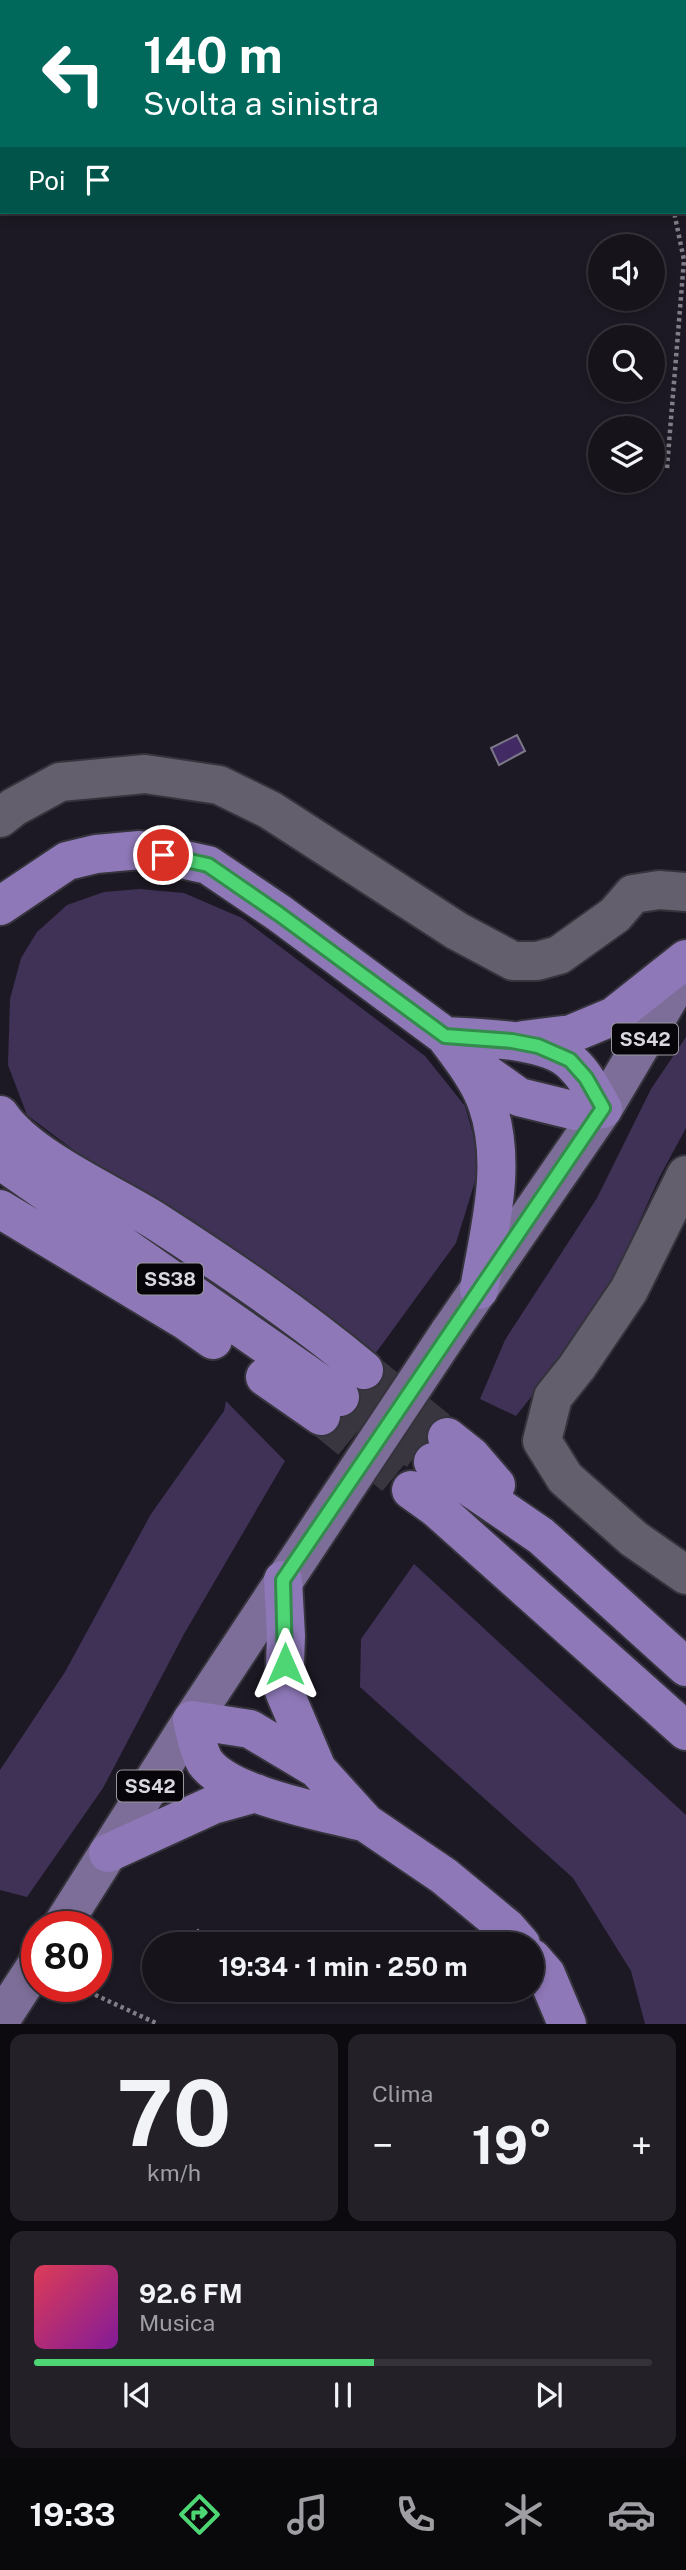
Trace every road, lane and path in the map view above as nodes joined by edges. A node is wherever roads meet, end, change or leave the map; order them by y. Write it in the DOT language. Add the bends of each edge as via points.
graph roads {
  1 [pos="674,214"];
  2 [pos="667,468"];
  3 [pos="0,818"];
  4 [pos="32,883"];
  5 [pos="686,892"];
  6 [pos="0,906"];
  7 [pos="0,937"];
  8 [pos="686,959"];
  9 [pos="686,969"];
  10 [pos="512,1041"];
  11 [pos="453,1046"];
  12 [pos="603,1108"];
  13 [pos="0,1115"];
  14 [pos="0,1160"];
  15 [pos="686,1175"];
  16 [pos="0,1209"];
  17 [pos="479,1290"];
  18 [pos="342,1394"];
  19 [pos="432,1474"];
  20 [pos="686,1575"];
  21 [pos="283,1580"];
  22 [pos="686,1667"];
  23 [pos="191,1720"];
  24 [pos="686,1731"];
  25 [pos="686,1760"];
  26 [pos="317,1769"];
  27 [pos="256,1793"];
  28 [pos="366,1823"];
  29 [pos="108,1853"];
  30 [pos="72,1911"];
  31 [pos="510,1932"];
  32 [pos="544,1972"];
  33 [pos="21,1989"];
  34 [pos="111,2002"];
  35 [pos="0,2021"];
  36 [pos="158,2024"];
  37 [pos="567,2024"];
  1 -- 2 [label="path" via="684,260"];
  3 -- 5 [label="street" via="60,782 145,774 219,785 270,810 457,931 513,961 559,955 615,915 633,894"];
  4 -- 6 [label="highway"];
  4 -- 7 [label="highway"];
  4 -- 11 [label="highway" via="67,862 96,854 141,850 208,865"];
  8 -- 10 [label="highway" via="614,1016 571,1034"];
  9 -- 12 [label="main road, SS42"];
  10 -- 11 [label="highway"];
  10 -- 12 [label="highway" via="570,1060"];
  11 -- 12 [label="highway" via="519,1097 576,1111"];
  11 -- 17 [label="highway" via="487,1103 495,1141 497,1180"];
  12 -- 17 [label="main road, SS42"];
  13 -- 18 [label="highway" via="40,1153 306,1322"];
  14 -- 18 [label="highway, SS38"];
  15 -- 20 [label="street" via="629,1290 553,1397 542,1441 565,1478 634,1539"];
  16 -- 18 [label="highway, SS38" via="186,1321"];
  17 -- 21 [label="main road, SS42, bridge"];
  19 -- 22 [label="highway" via="541,1536"];
  19 -- 24 [label="highway"];
  19 -- 25 [label="highway" via="501,1592"];
  21 -- 23 [label="main road, SS42"];
  21 -- 26 [label="highway" via="284,1691"];
  23 -- 26 [label="highway" via="250,1729"];
  23 -- 27 [label="highway" via="204,1760 224,1780"];
  23 -- 29 [label="main road, SS42"];
  26 -- 28 [label="highway"];
  27 -- 28 [label="highway"];
  27 -- 29 [label="highway" via="213,1805"];
  28 -- 31 [label="highway" via="444,1876"];
  29 -- 30 [label="main road, SS42"];
  32 -- 37 [label="highway"];
  33 -- 35 [label="main road, bridge"];
  34 -- 36 [label="path"];
}
